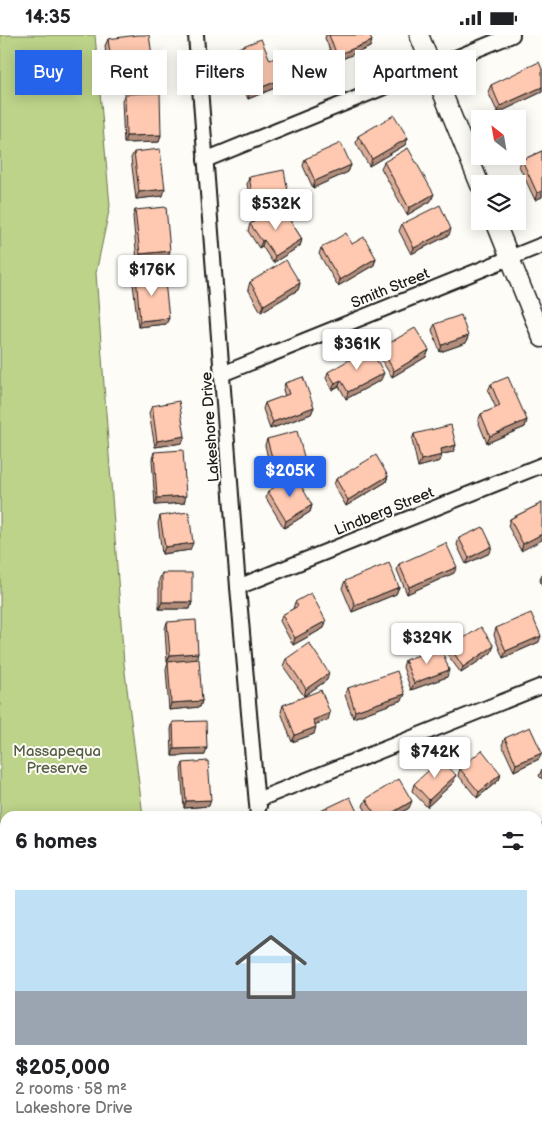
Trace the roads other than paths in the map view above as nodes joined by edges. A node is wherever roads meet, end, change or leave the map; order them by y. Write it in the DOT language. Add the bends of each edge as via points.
graph roads {
  1 [pos="196,35"];
  2 [pos="419,35"];
  3 [pos="512,35"];
  4 [pos="425,50"];
  5 [pos="474,50"];
  6 [pos="364,95"];
  7 [pos="443,95"];
  8 [pos="205,160"];
  9 [pos="476,175"];
  10 [pos="499,230"];
  11 [pos="542,245"];
  12 [pos="510,258"];
  13 [pos="542,338"];
  14 [pos="222,374"];
  15 [pos="542,465"];
  16 [pos="238,587"];
  17 [pos="542,686"];
  18 [pos="256,799"];
  19 [pos="257,811"];
  20 [pos="261,811"];
  1 -- 8 [label="street, Lakeshore Drive"];
  2 -- 4 [label="street"];
  3 -- 5 [label="street"];
  6 -- 8 [label="street"];
  7 -- 9 [label="street"];
  8 -- 14 [label="street, Lakeshore Drive"];
  10 -- 12 [label="street"];
  11 -- 12 [label="street, Smith Street"];
  12 -- 13 [label="street"];
  12 -- 14 [label="street, Smith Street"];
  14 -- 16 [label="street, Lakeshore Drive"];
  15 -- 16 [label="street, Lindberg Street"];
  16 -- 18 [label="street, Lakeshore Drive"];
  17 -- 18 [label="street"];
  18 -- 19 [label="street, Lakeshore Drive"];
  18 -- 20 [label="street"];
}
